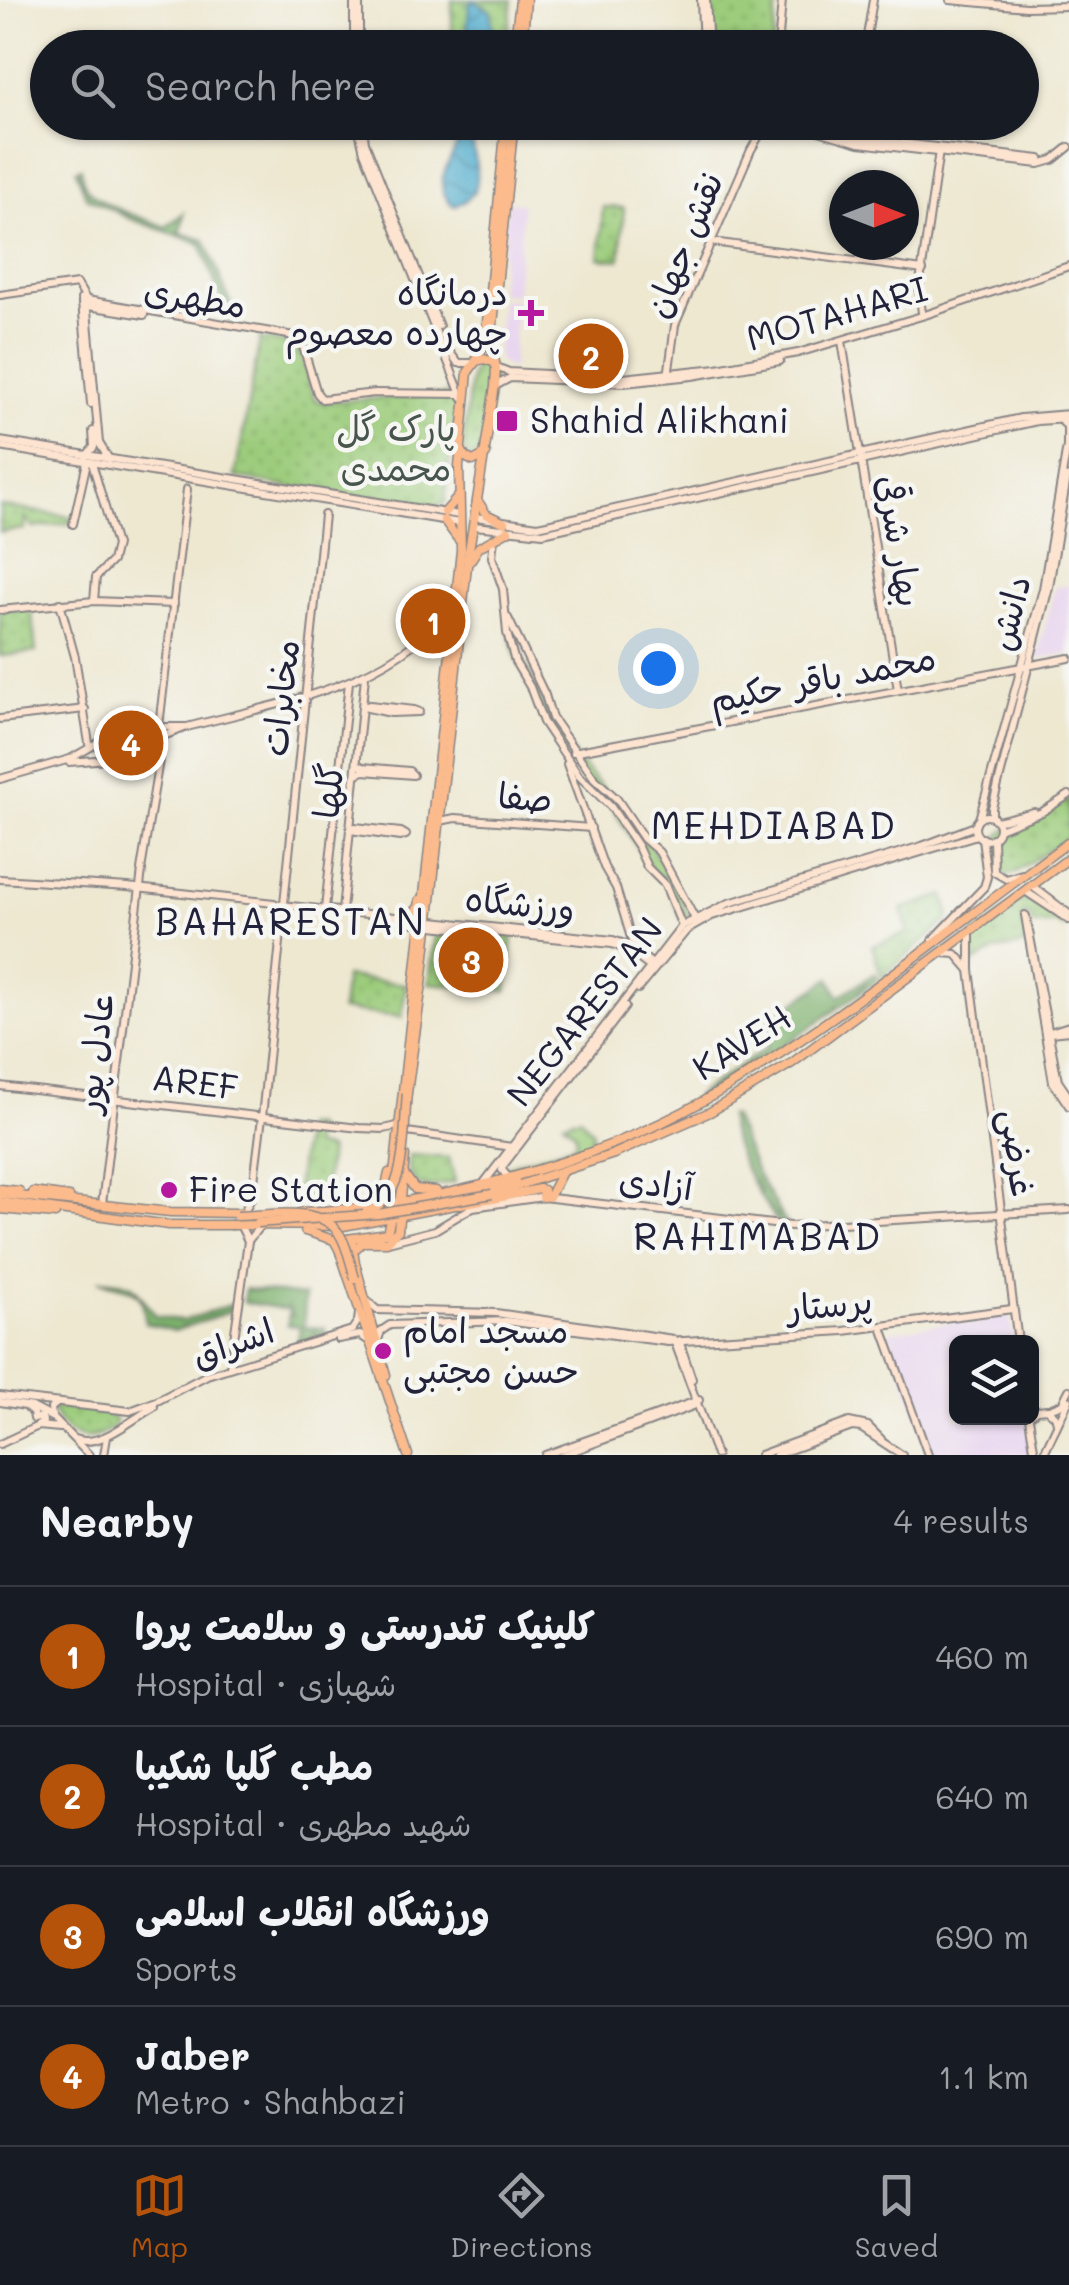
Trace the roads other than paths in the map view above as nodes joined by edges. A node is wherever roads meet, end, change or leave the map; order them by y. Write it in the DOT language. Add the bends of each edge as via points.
graph roads {
  1 [pos="356,0"];
  2 [pos="523,0"];
  3 [pos="704,0"];
  4 [pos="782,0"];
  5 [pos="873,0"];
  6 [pos="950,0"];
  7 [pos="975,0"];
  8 [pos="1044,0"];
  9 [pos="1069,6"];
  10 [pos="357,30"];
  11 [pos="522,30"];
  12 [pos="705,30"];
  13 [pos="780,30"];
  14 [pos="868,30"];
  15 [pos="362,140"];
  16 [pos="364,140"];
  17 [pos="504,140"];
  18 [pos="513,140"];
  19 [pos="755,140"];
  20 [pos="868,140"];
  21 [pos="1069,143"];
  22 [pos="941,151"];
  23 [pos="712,242"];
  24 [pos="1069,266"];
  25 [pos="922,276"];
  26 [pos="0,294"];
  27 [pos="84,302"];
  28 [pos="922,303"];
  29 [pos="939,310"];
  30 [pos="924,315"];
  31 [pos="914,318"];
  32 [pos="842,341"];
  33 [pos="473,362"];
  34 [pos="458,363"];
  35 [pos="495,365"];
  36 [pos="668,376"];
  37 [pos="456,380"];
  38 [pos="496,386"];
  39 [pos="456,393"];
  40 [pos="465,407"];
  41 [pos="1069,416"];
  42 [pos="1060,419"];
  43 [pos="961,432"];
  44 [pos="1068,432"];
  45 [pos="938,437"];
  46 [pos="950,441"];
  47 [pos="0,444"];
  48 [pos="858,444"];
  49 [pos="930,445"];
  50 [pos="460,447"];
  51 [pos="97,448"];
  52 [pos="487,452"];
  53 [pos="870,452"];
  54 [pos="860,458"];
  55 [pos="88,460"];
  56 [pos="110,460"];
  57 [pos="847,460"];
  58 [pos="1069,462"];
  59 [pos="131,467"];
  60 [pos="862,472"];
  61 [pos="180,478"];
  62 [pos="195,480"];
  63 [pos="187,489"];
  64 [pos="458,497"];
  65 [pos="315,500"];
  66 [pos="478,503"];
  67 [pos="336,504"];
  68 [pos="419,512"];
  69 [pos="324,515"];
  70 [pos="445,516"];
  71 [pos="460,519"];
  72 [pos="475,522"];
  73 [pos="74,524"];
  74 [pos="507,527"];
  75 [pos="492,529"];
  76 [pos="470,549"];
  77 [pos="492,556"];
  78 [pos="456,598"];
  79 [pos="94,600"];
  80 [pos="60,603"];
  81 [pos="174,604"];
  82 [pos="0,610"];
  83 [pos="434,626"];
  84 [pos="452,648"];
  85 [pos="1069,658"];
  86 [pos="1026,667"];
  87 [pos="364,676"];
  88 [pos="349,682"];
  89 [pos="898,690"];
  90 [pos="306,695"];
  91 [pos="363,708"];
  92 [pos="85,709"];
  93 [pos="392,710"];
  94 [pos="0,719"];
  95 [pos="159,736"];
  96 [pos="89,743"];
  97 [pos="83,751"];
  98 [pos="1004,752"];
  99 [pos="570,755"];
  100 [pos="87,761"];
  101 [pos="357,764"];
  102 [pos="356,775"];
  103 [pos="594,778"];
  104 [pos="0,779"];
  105 [pos="586,784"];
  106 [pos="1069,795"];
  107 [pos="442,808"];
  108 [pos="335,815"];
  109 [pos="352,816"];
  110 [pos="455,818"];
  111 [pos="440,821"];
  112 [pos="996,822"];
  113 [pos="591,828"];
  114 [pos="350,830"];
  115 [pos="979,830"];
  116 [pos="394,834"];
  117 [pos="993,838"];
  118 [pos="1069,842"];
  119 [pos="430,858"];
  120 [pos="1069,858"];
  121 [pos="1028,872"];
  122 [pos="0,879"];
  123 [pos="328,886"];
  124 [pos="140,889"];
  125 [pos="1032,891"];
  126 [pos="344,894"];
  127 [pos="285,905"];
  128 [pos="734,905"];
  129 [pos="325,910"];
  130 [pos="342,911"];
  131 [pos="1069,917"];
  132 [pos="695,918"];
  133 [pos="409,920"];
  134 [pos="426,922"];
  135 [pos="682,926"];
  136 [pos="628,928"];
  137 [pos="970,932"];
  138 [pos="616,940"];
  139 [pos="1031,947"];
  140 [pos="418,950"];
  141 [pos="924,950"];
  142 [pos="635,951"];
  143 [pos="942,953"];
  144 [pos="652,967"];
  145 [pos="970,970"];
  146 [pos="1069,1029"];
  147 [pos="1046,1033"];
  148 [pos="584,1056"];
  149 [pos="412,1057"];
  150 [pos="0,1086"];
  151 [pos="1069,1097"];
  152 [pos="115,1098"];
  153 [pos="1069,1106"];
  154 [pos="262,1116"];
  155 [pos="406,1132"];
  156 [pos="396,1134"];
  157 [pos="512,1146"];
  158 [pos="405,1150"];
  159 [pos="395,1156"];
  160 [pos="404,1169"];
  161 [pos="526,1171"];
  162 [pos="562,1172"];
  163 [pos="501,1173"];
  164 [pos="484,1184"];
  165 [pos="459,1190"];
  166 [pos="0,1192"];
  167 [pos="252,1197"];
  168 [pos="546,1197"];
  169 [pos="420,1199"];
  170 [pos="484,1201"];
  171 [pos="97,1204"];
  172 [pos="0,1206"];
  173 [pos="366,1206"];
  174 [pos="451,1208"];
  175 [pos="1069,1210"];
  176 [pos="400,1211"];
  177 [pos="261,1213"];
  178 [pos="1001,1214"];
  179 [pos="328,1219"];
  180 [pos="238,1220"];
  181 [pos="372,1222"];
  182 [pos="258,1225"];
  183 [pos="290,1228"];
  184 [pos="398,1230"];
  185 [pos="409,1238"];
  186 [pos="347,1239"];
  187 [pos="248,1241"];
  188 [pos="387,1242"];
  189 [pos="340,1249"];
  190 [pos="352,1251"];
  191 [pos="1010,1294"];
  192 [pos="362,1303"];
  193 [pos="1012,1309"];
  194 [pos="395,1310"];
  195 [pos="995,1311"];
  196 [pos="1014,1320"];
  197 [pos="394,1326"];
  198 [pos="883,1330"];
  199 [pos="352,1333"];
  200 [pos="1017,1335"];
  201 [pos="677,1340"];
  202 [pos="374,1342"];
  203 [pos="233,1367"];
  204 [pos="390,1390"];
  205 [pos="1069,1390"];
  206 [pos="0,1399"];
  207 [pos="1069,1400"];
  208 [pos="698,1402"];
  209 [pos="59,1404"];
  210 [pos="24,1405"];
  211 [pos="108,1410"];
  212 [pos="122,1410"];
  213 [pos="1047,1410"];
  214 [pos="1039,1412"];
  215 [pos="657,1417"];
  216 [pos="55,1421"];
  217 [pos="126,1422"];
  218 [pos="36,1423"];
  219 [pos="1056,1424"];
  220 [pos="1032,1425"];
  221 [pos="66,1430"];
  222 [pos="114,1431"];
  223 [pos="826,1434"];
  224 [pos="1050,1438"];
  225 [pos="75,1439"];
  226 [pos="1033,1439"];
  227 [pos="0,1442"];
  228 [pos="104,1452"];
  229 [pos="89,1455"];
  230 [pos="411,1455"];
  231 [pos="546,1455"];
  232 [pos="563,1455"];
  233 [pos="718,1455"];
  234 [pos="760,1455"];
  235 [pos="776,1455"];
  236 [pos="902,1455"];
  237 [pos="928,1455"];
  238 [pos="1035,1455"];
  239 [pos="1043,1455"];
  1 -- 10 [label="main road"];
  2 -- 11 [label="main road"];
  3 -- 12 [label="main road"];
  4 -- 13 [label="main road"];
  5 -- 14 [label="main road"];
  6 -- 9 [label="main road"];
  7 -- 8 [label="main road"];
  15 -- 37 [label="main road"];
  16 -- 34 [label="main road"];
  17 -- 33 [label="main road" via="484,343"];
  18 -- 35 [label="main road" via="491,344"];
  19 -- 23 [label="main road, نقش جهان"];
  20 -- 22 [label="main road"];
  21 -- 22 [label="main road" via="1044,164"];
  22 -- 25 [label="main road"];
  23 -- 25 [label="main road"];
  23 -- 36 [label="main road, نقش جهان" via="675,325"];
  24 -- 29 [label="main road, MOTAHARI"];
  25 -- 28 [label="main road"];
  26 -- 27 [label="main road" via="74,284"];
  27 -- 39 [label="main road, مطهری" via="300,339 322,399"];
  27 -- 51 [label="main road"];
  28 -- 29 [label="main road"];
  28 -- 30 [label="main road"];
  28 -- 31 [label="main road"];
  29 -- 30 [label="main road, MOTAHARI"];
  30 -- 31 [label="main road, MOTAHARI"];
  31 -- 32 [label="main road, MOTAHARI"];
  32 -- 36 [label="main road, MOTAHARI" via="798,358"];
  32 -- 48 [label="main road, بهار شرقی"];
  33 -- 34 [label="main road"];
  33 -- 35 [label="main road"];
  33 -- 40 [label="main road"];
  34 -- 37 [label="main road" via="463,373"];
  35 -- 36 [label="main road, MOTAHARI" via="509,372 608,379"];
  35 -- 38 [label="main road"];
  36 -- 38 [label="main road, MOTAHARI" via="596,384 510,378"];
  37 -- 39 [label="main road"];
  38 -- 52 [label="main road"];
  39 -- 40 [label="main road"];
  40 -- 50 [label="main road"];
  41 -- 42 [label="main road"];
  41 -- 43 [label="main road" via="1038,415"];
  42 -- 44 [label="main road, دانش"];
  42 -- 46 [label="main road"];
  43 -- 45 [label="main road"];
  43 -- 46 [label="main road"];
  44 -- 86 [label="main road, دانش"];
  45 -- 49 [label="main road"];
  45 -- 53 [label="main road"];
  46 -- 49 [label="main road"];
  47 -- 55 [label="main road"];
  48 -- 53 [label="main road"];
  48 -- 54 [label="main road, بهار شرقی"];
  48 -- 57 [label="main road"];
  49 -- 54 [label="main road"];
  50 -- 52 [label="main road" via="474,461"];
  50 -- 64 [label="main road"];
  51 -- 55 [label="main road"];
  51 -- 56 [label="main road"];
  52 -- 66 [label="main road"];
  53 -- 54 [label="main road"];
  54 -- 57 [label="main road"];
  54 -- 60 [label="main road, بهار شرقی"];
  55 -- 56 [label="main road"];
  55 -- 59 [label="main road"];
  55 -- 73 [label="main road"];
  55 -- 79 [label="main road" via="116,545 112,561 96,577"];
  56 -- 59 [label="main road"];
  57 -- 60 [label="main road"];
  57 -- 74 [label="main road" via="543,532"];
  58 -- 86 [label="main road, دانش" via="1050,587"];
  59 -- 61 [label="main road"];
  59 -- 68 [label="main road"];
  60 -- 89 [label="main road, بهار شرقی"];
  61 -- 62 [label="main road"];
  61 -- 63 [label="main road"];
  62 -- 63 [label="main road"];
  62 -- 65 [label="main road"];
  63 -- 81 [label="main road"];
  64 -- 70 [label="main road"];
  64 -- 71 [label="main road"];
  65 -- 67 [label="main road"];
  65 -- 69 [label="main road"];
  66 -- 72 [label="main road"];
  66 -- 74 [label="main road"];
  67 -- 68 [label="main road"];
  67 -- 69 [label="main road"];
  68 -- 70 [label="main road"];
  69 -- 90 [label="main road, مخابرات"];
  70 -- 71 [label="main road"];
  70 -- 76 [label="main road"];
  71 -- 72 [label="main road"];
  71 -- 76 [label="main road"];
  72 -- 75 [label="main road"];
  72 -- 76 [label="main road"];
  74 -- 75 [label="main road"];
  74 -- 75 [label="main road"];
  75 -- 76 [label="main road"];
  75 -- 77 [label="main road"];
  76 -- 77 [label="main road"];
  76 -- 78 [label="main road"];
  76 -- 107 [label="main road"];
  77 -- 99 [label="main road" via="515,662 543,722"];
  78 -- 83 [label="main road"];
  78 -- 84 [label="main road"];
  79 -- 80 [label="main road"];
  79 -- 81 [label="main road"];
  80 -- 82 [label="main road"];
  80 -- 92 [label="main road"];
  81 -- 95 [label="main road"];
  83 -- 84 [label="main road" via="446,626"];
  83 -- 87 [label="main road"];
  84 -- 119 [label="main road"];
  85 -- 86 [label="main road, محمد باقر حکیم"];
  86 -- 89 [label="main road, محمد باقر حکیم"];
  86 -- 98 [label="main road, دانش"];
  87 -- 88 [label="main road"];
  87 -- 91 [label="main road, گلها"];
  88 -- 90 [label="main road"];
  88 -- 108 [label="main road, گلها"];
  89 -- 99 [label="main road, محمد باقر حکیم"];
  90 -- 95 [label="main road"];
  90 -- 127 [label="main road, مخابرات"];
  91 -- 93 [label="main road"];
  91 -- 101 [label="main road, گلها"];
  92 -- 94 [label="main road"];
  92 -- 96 [label="main road"];
  95 -- 97 [label="main road"];
  95 -- 100 [label="main road"];
  95 -- 124 [label="main road, عادل پور"];
  97 -- 100 [label="main road"];
  97 -- 104 [label="main road"];
  98 -- 112 [label="main road, دانش"];
  98 -- 115 [label="main road, دانش"];
  99 -- 103 [label="main road"];
  99 -- 105 [label="main road"];
  99 -- 113 [label="main road"];
  100 -- 104 [label="main road"];
  101 -- 102 [label="main road, گلها"];
  101 -- 102 [label="main road" via="413,775"];
  102 -- 109 [label="main road, گلها"];
  103 -- 105 [label="main road"];
  103 -- 132 [label="main road" via="659,852"];
  105 -- 135 [label="main road" via="611,807 646,867 665,885"];
  106 -- 112 [label="main road" via="1049,808"];
  107 -- 110 [label="main road"];
  107 -- 111 [label="main road"];
  108 -- 109 [label="main road"];
  108 -- 123 [label="main road, گلها"];
  109 -- 114 [label="main road, گلها"];
  110 -- 111 [label="main road, صفا"];
  110 -- 113 [label="main road, صفا"];
  111 -- 134 [label="main road"];
  112 -- 115 [label="main road"];
  112 -- 117 [label="main road"];
  113 -- 136 [label="main road"];
  114 -- 116 [label="main road"];
  114 -- 126 [label="main road, گلها"];
  115 -- 117 [label="main road"];
  115 -- 128 [label="main road, NEGARESTAN"];
  115 -- 141 [label="main road, دانش" via="984,886"];
  117 -- 121 [label="main road" via="998,878"];
  118 -- 121 [label="main road, KAVEH"];
  119 -- 133 [label="main road" via="419,907"];
  119 -- 134 [label="main road"];
  120 -- 125 [label="main road, KAVEH"];
  121 -- 141 [label="main road, KAVEH"];
  122 -- 124 [label="main road"];
  123 -- 126 [label="main road" via="333,896"];
  123 -- 129 [label="main road, گلها"];
  124 -- 127 [label="main road"];
  124 -- 152 [label="main road, عادل پور"];
  125 -- 131 [label="main road"];
  125 -- 137 [label="main road, KAVEH"];
  126 -- 130 [label="main road, گلها"];
  127 -- 129 [label="main road"];
  127 -- 154 [label="main road, مخابرات"];
  128 -- 132 [label="main road, NEGARESTAN"];
  128 -- 144 [label="main road, NEGARESTAN" via="686,931"];
  129 -- 130 [label="main road"];
  130 -- 133 [label="main road"];
  132 -- 135 [label="main road, NEGARESTAN"];
  133 -- 134 [label="main road"];
  133 -- 140 [label="main road"];
  134 -- 138 [label="main road, ورزشگاه"];
  134 -- 140 [label="main road"];
  134 -- 144 [label="main road, ورزشگاه" via="612,944"];
  134 -- 149 [label="main road"];
  135 -- 144 [label="main road, NEGARESTAN"];
  136 -- 138 [label="main road" via="626,938"];
  136 -- 142 [label="main road"];
  137 -- 143 [label="main road, KAVEH"];
  137 -- 145 [label="main road, غرضی"];
  138 -- 142 [label="main road, ورزشگاه"];
  139 -- 147 [label="main road"];
  140 -- 156 [label="main road"];
  141 -- 161 [label="main road, KAVEH" via="784,1052 703,1101"];
  142 -- 144 [label="main road, ورزشگاه"];
  143 -- 145 [label="main road" via="956,954"];
  143 -- 162 [label="main road, KAVEH" via="792,1062 710,1112"];
  144 -- 148 [label="main road, NEGARESTAN"];
  145 -- 178 [label="main road, غرضی"];
  146 -- 147 [label="main road"];
  147 -- 151 [label="main road"];
  147 -- 153 [label="main road" via="1053,1082"];
  148 -- 157 [label="main road, NEGARESTAN"];
  148 -- 163 [label="main road, NEGARESTAN"];
  149 -- 155 [label="main road"];
  149 -- 179 [label="main road, bridge" via="393,1192 374,1210"];
  150 -- 152 [label="main road, AREF"];
  152 -- 154 [label="main road, AREF"];
  152 -- 171 [label="main road, عادل پور"];
  154 -- 156 [label="main road, AREF"];
  154 -- 167 [label="main road, مخابرات"];
  155 -- 157 [label="main road"];
  155 -- 158 [label="main road"];
  156 -- 159 [label="main road"];
  156 -- 173 [label="main road" via="384,1196"];
  157 -- 163 [label="main road, NEGARESTAN"];
  158 -- 159 [label="main road" via="400,1168"];
  158 -- 160 [label="main road"];
  159 -- 176 [label="main road"];
  160 -- 165 [label="main road" via="415,1190"];
  160 -- 176 [label="main road"];
  161 -- 163 [label="main road, KAVEH"];
  161 -- 174 [label="main road" via="519,1179 451,1199"];
  162 -- 168 [label="main road"];
  162 -- 170 [label="main road"];
  162 -- 179 [label="main road, KAVEH, bridge" via="492,1194"];
  163 -- 164 [label="main road, KAVEH"];
  163 -- 164 [label="main road, NEGARESTAN"];
  164 -- 165 [label="main road, KAVEH"];
  165 -- 169 [label="main road, KAVEH"];
  166 -- 171 [label="main road" via="58,1194"];
  167 -- 177 [label="main road"];
  167 -- 180 [label="main road"];
  168 -- 170 [label="main road" via="539,1189"];
  168 -- 178 [label="main road, آزادی" via="790,1226"];
  168 -- 185 [label="main road, آزادی" via="473,1207"];
  169 -- 176 [label="main road, KAVEH"];
  169 -- 176 [label="main road"];
  170 -- 174 [label="main road"];
  171 -- 180 [label="main road"];
  172 -- 180 [label="main road" via="169,1224"];
  173 -- 176 [label="main road"];
  173 -- 177 [label="main road"];
  173 -- 181 [label="main road" via="375,1212"];
  174 -- 176 [label="main road"];
  175 -- 178 [label="main road, آزادی"];
  176 -- 181 [label="main road"];
  176 -- 184 [label="main road"];
  176 -- 186 [label="main road" via="383,1235"];
  177 -- 180 [label="main road"];
  178 -- 191 [label="main road, غرضی"];
  179 -- 182 [label="main road, bridge"];
  180 -- 182 [label="main road"];
  180 -- 187 [label="main road"];
  180 -- 204 [label="main road, bridge" via="327,1220 344,1241"];
  181 -- 183 [label="main road"];
  182 -- 183 [label="main road"];
  182 -- 187 [label="main road"];
  183 -- 189 [label="main road" via="323,1234"];
  184 -- 185 [label="main road"];
  184 -- 188 [label="main road"];
  185 -- 188 [label="main road, آزادی"];
  186 -- 189 [label="main road"];
  186 -- 190 [label="main road"];
  187 -- 203 [label="main road"];
  188 -- 190 [label="main road" via="362,1242"];
  189 -- 192 [label="main road"];
  190 -- 192 [label="main road"];
  191 -- 193 [label="main road, غرضی"];
  191 -- 195 [label="main road"];
  192 -- 194 [label="main road, پرستار"];
  192 -- 199 [label="main road"];
  192 -- 202 [label="main road"];
  193 -- 195 [label="main road, پرستار"];
  193 -- 196 [label="main road, غرضی"];
  194 -- 197 [label="main road" via="389,1318"];
  194 -- 201 [label="main road, پرستار" via="496,1313"];
  195 -- 196 [label="main road"];
  195 -- 201 [label="main road, پرستار" via="844,1331"];
  196 -- 200 [label="main road, غرضی"];
  197 -- 201 [label="main road, پرستار" via="506,1321"];
  197 -- 202 [label="main road"];
  198 -- 237 [label="main road"];
  199 -- 202 [label="main road"];
  199 -- 203 [label="main road, اشراق"];
  199 -- 217 [label="main road, اشراق" via="220,1375"];
  201 -- 208 [label="main road"];
  202 -- 204 [label="main road"];
  202 -- 230 [label="main road"];
  203 -- 212 [label="main road, اشراق"];
  204 -- 230 [label="main road"];
  205 -- 213 [label="main road" via="1062,1404"];
  206 -- 209 [label="main road, اشراق"];
  206 -- 210 [label="main road"];
  207 -- 219 [label="main road"];
  208 -- 215 [label="main road"];
  208 -- 233 [label="main road"];
  209 -- 211 [label="main road, اشراق"];
  209 -- 216 [label="main road" via="50,1411"];
  210 -- 216 [label="main road"];
  210 -- 218 [label="main road"];
  211 -- 212 [label="main road, اشراق"];
  211 -- 222 [label="main road" via="118,1419"];
  212 -- 217 [label="main road"];
  213 -- 214 [label="main road"];
  213 -- 219 [label="main road"];
  215 -- 231 [label="main road"];
  215 -- 232 [label="main road"];
  216 -- 221 [label="main road"];
  217 -- 222 [label="main road, اشراق"];
  218 -- 221 [label="main road"];
  218 -- 227 [label="main road"];
  219 -- 224 [label="main road"];
  220 -- 226 [label="main road"];
  221 -- 225 [label="main road"];
  222 -- 225 [label="main road" via="88,1442"];
  222 -- 228 [label="main road"];
  223 -- 234 [label="main road"];
  223 -- 235 [label="main road"];
  223 -- 236 [label="main road" via="860,1423"];
  224 -- 226 [label="main road"];
  224 -- 239 [label="main road"];
  225 -- 229 [label="main road"];
  226 -- 238 [label="main road"];
  228 -- 229 [label="main road" via="96,1446"];
}
